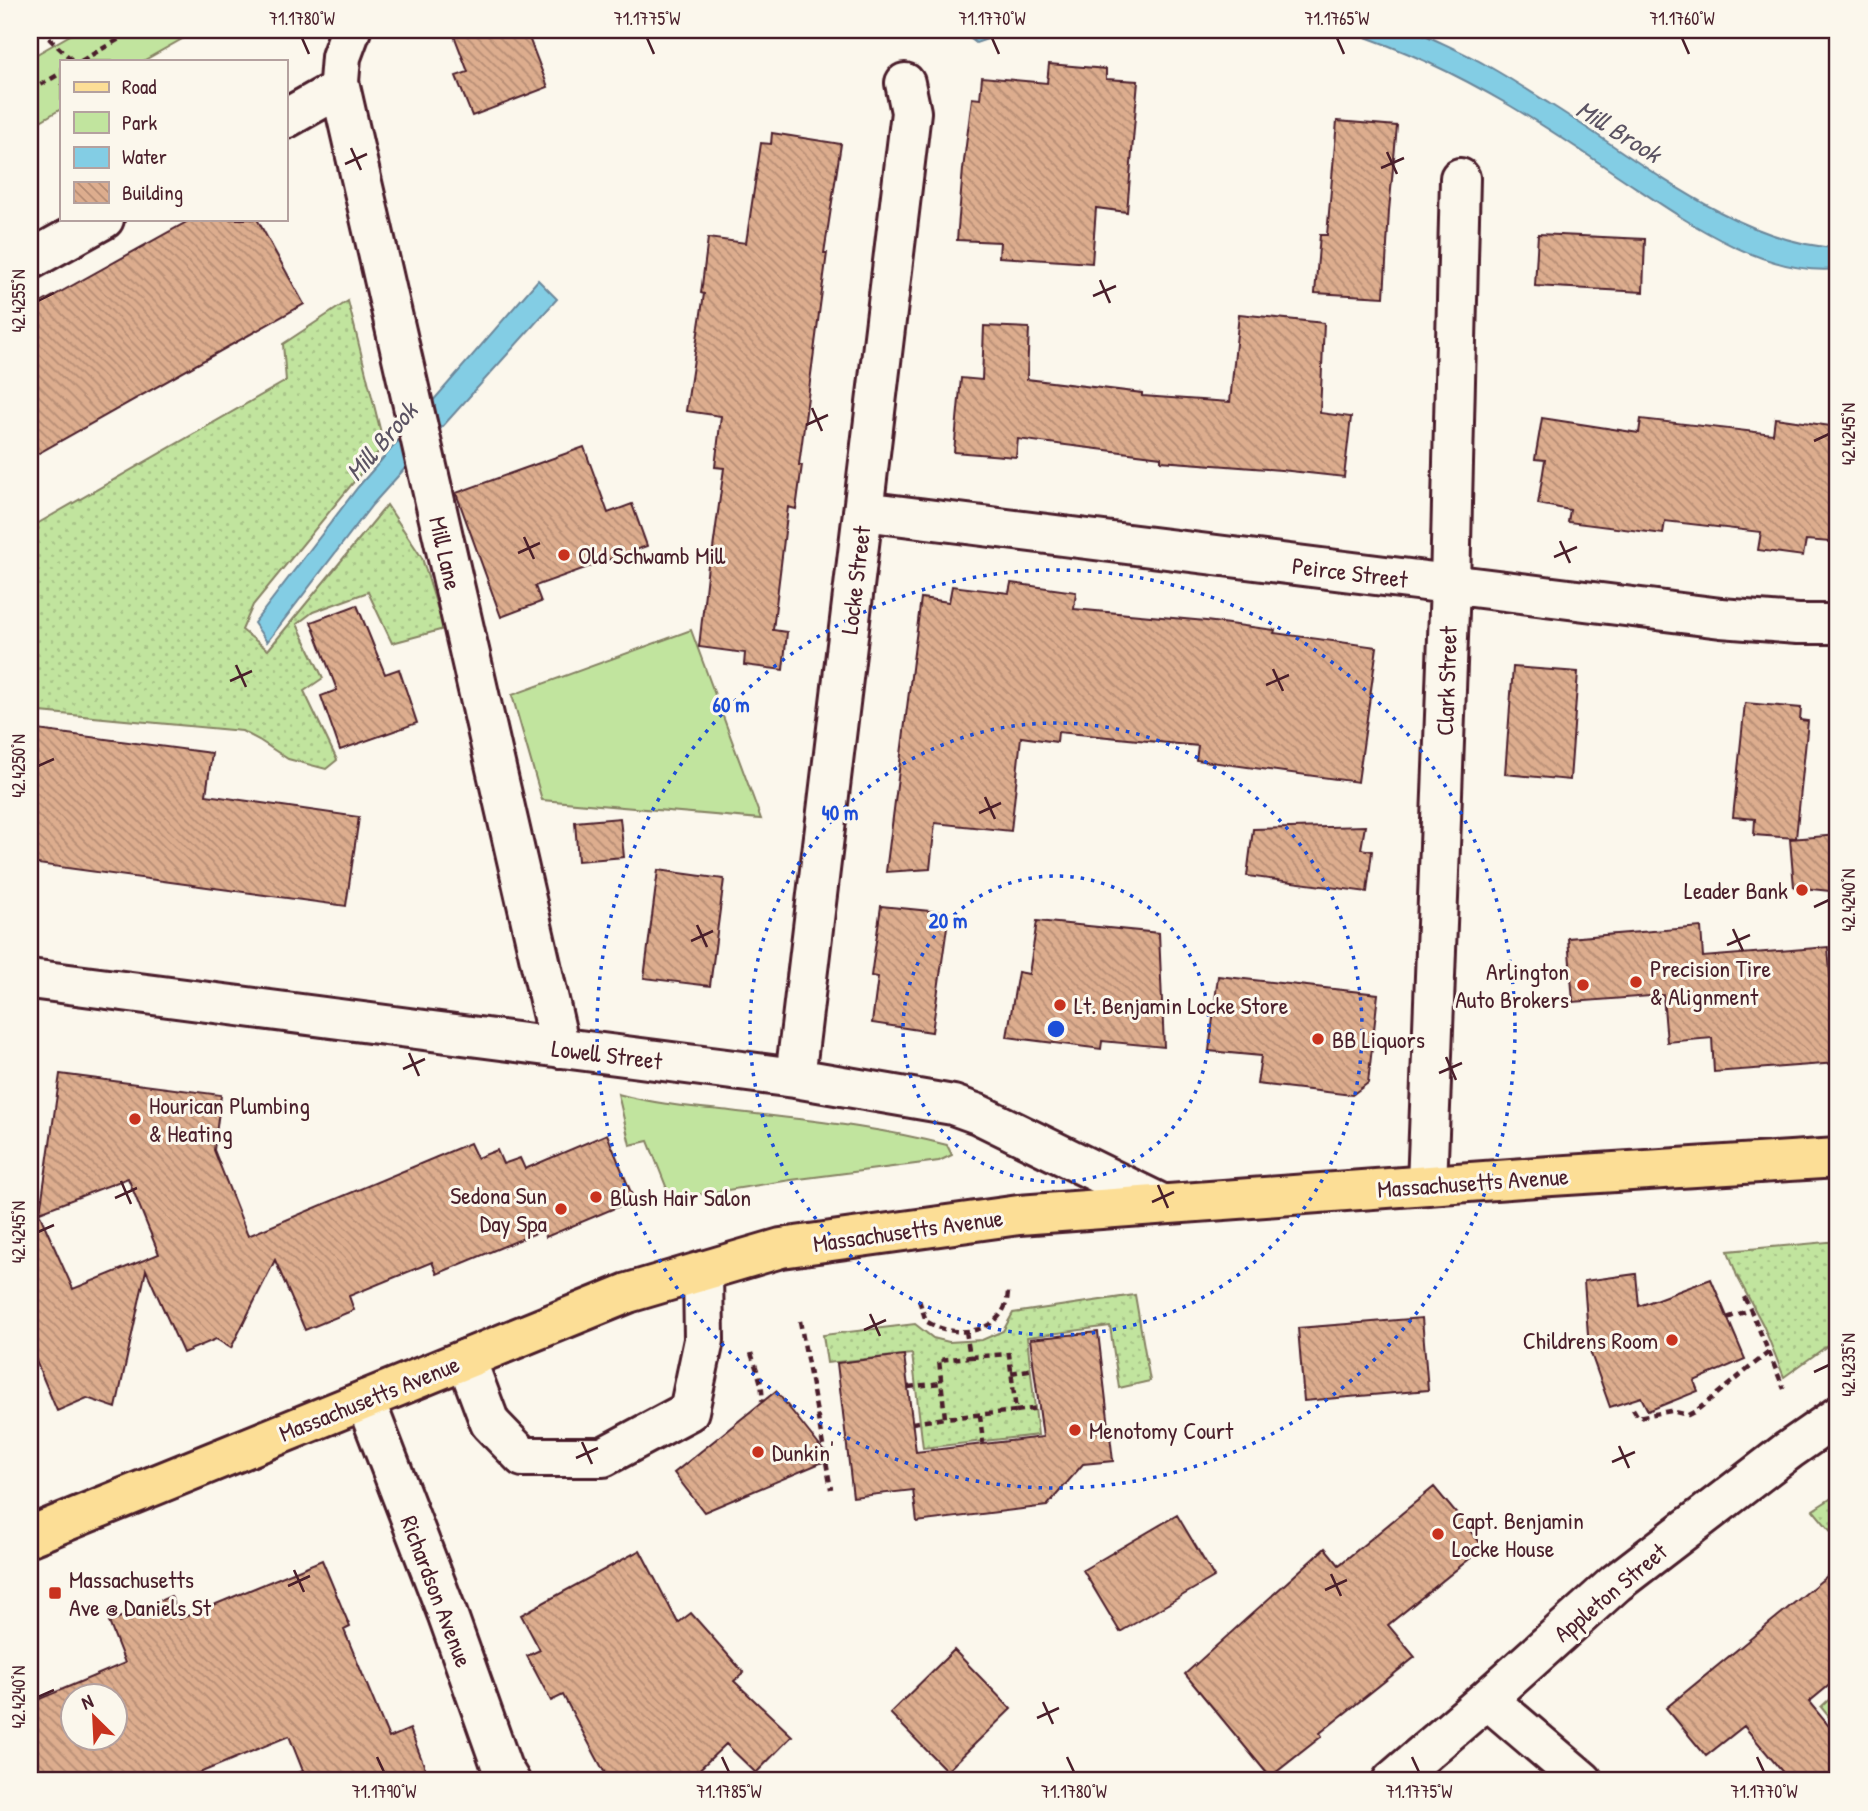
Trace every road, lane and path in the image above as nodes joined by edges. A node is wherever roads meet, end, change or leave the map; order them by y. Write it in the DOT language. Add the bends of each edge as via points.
graph roads {
  1 [pos="40,30"];
  2 [pos="135,30"];
  3 [pos="344,58"];
  4 [pos="73,60"];
  5 [pos="83,60"];
  6 [pos="60,74"];
  7 [pos="905,82"];
  8 [pos="30,91"];
  9 [pos="287,117"];
  10 [pos="1460,178"];
  11 [pos="102,220"];
  12 [pos="30,260"];
  13 [pos="863,511"];
  14 [pos="1450,585"];
  15 [pos="1838,624"];
  16 [pos="30,979"];
  17 [pos="560,1048"];
  18 [pos="795,1078"];
  19 [pos="1838,1158"];
  20 [pos="1427,1185"];
  21 [pos="1162,1204"];
  22 [pos="703,1271"];
  23 [pos="1008,1290"];
  24 [pos="1744,1297"];
  25 [pos="919,1300"];
  26 [pos="1750,1310"];
  27 [pos="1727,1318"];
  28 [pos="800,1321"];
  29 [pos="967,1331"];
  30 [pos="751,1352"];
  31 [pos="1769,1352"];
  32 [pos="970,1357"];
  33 [pos="466,1359"];
  34 [pos="1034,1369"];
  35 [pos="1011,1373"];
  36 [pos="941,1383"];
  37 [pos="908,1387"];
  38 [pos="1784,1389"];
  39 [pos="365,1400"];
  40 [pos="762,1402"];
  41 [pos="1039,1408"];
  42 [pos="1633,1409"];
  43 [pos="1016,1411"];
  44 [pos="980,1415"];
  45 [pos="1838,1416"];
  46 [pos="945,1418"];
  47 [pos="912,1423"];
  48 [pos="983,1443"];
  49 [pos="831,1489"];
  50 [pos="30,1536"];
  51 [pos="1487,1699"];
  52 [pos="510,1781"];
  53 [pos="1392,1781"];
  54 [pos="1583,1781"];
  1 -- 4 [label="path"];
  2 -- 5 [label="path"];
  3 -- 9 [label="street"];
  3 -- 17 [label="street, Mill Lane" via="405,372"];
  6 -- 8 [label="path"];
  7 -- 13 [label="street, Locke Street" via="911,112"];
  10 -- 14 [label="street, Clark Street"];
  11 -- 12 [label="street"];
  13 -- 14 [label="street, Peirce Street"];
  13 -- 18 [label="street, Locke Street"];
  14 -- 15 [label="street, Peirce Street" via="1721,618"];
  14 -- 20 [label="street, Clark Street"];
  16 -- 17 [label="street, Lowell Street"];
  17 -- 18 [label="street, Lowell Street"];
  18 -- 21 [label="street, Lowell Street" via="953,1105"];
  19 -- 20 [label="main road, Massachusetts Avenue"];
  20 -- 21 [label="main road, Massachusetts Avenue"];
  21 -- 22 [label="main road, Massachusetts Avenue" via="1018,1215 780,1248"];
  22 -- 33 [label="main road, Massachusetts Avenue" via="628,1293"];
  22 -- 33 [label="street" via="704,1340 689,1411 603,1457 523,1457 490,1423"];
  23 -- 29 [label="path" via="998,1320"];
  24 -- 26 [label="path"];
  25 -- 29 [label="path" via="926,1321"];
  26 -- 27 [label="path"];
  26 -- 31 [label="path"];
  28 -- 49 [label="path"];
  29 -- 32 [label="path"];
  30 -- 40 [label="path" via="761,1381"];
  31 -- 38 [label="path"];
  31 -- 42 [label="path" via="1696,1412 1638,1417"];
  32 -- 35 [label="path" via="1009,1354"];
  32 -- 36 [label="path" via="939,1360"];
  33 -- 39 [label="main road, Massachusetts Avenue"];
  34 -- 35 [label="path"];
  35 -- 43 [label="path"];
  36 -- 37 [label="path"];
  36 -- 46 [label="path"];
  39 -- 50 [label="main road, Massachusetts Avenue"];
  39 -- 52 [label="street, Richardson Avenue"];
  41 -- 43 [label="path"];
  43 -- 44 [label="path"];
  44 -- 46 [label="path"];
  44 -- 48 [label="path"];
  45 -- 51 [label="street, Appleton Street" via="1616,1583"];
  46 -- 47 [label="path"];
  51 -- 53 [label="street, Appleton Street"];
  51 -- 54 [label="street"];
}
